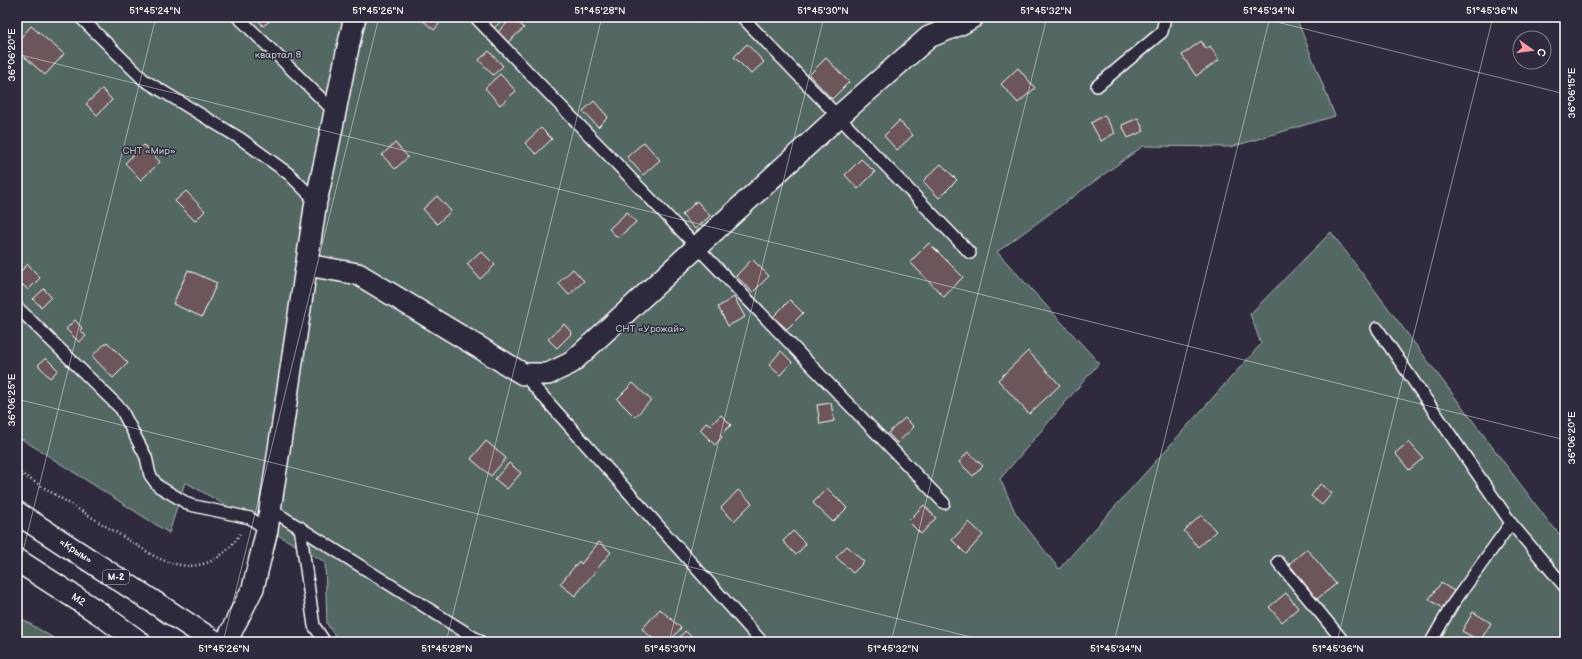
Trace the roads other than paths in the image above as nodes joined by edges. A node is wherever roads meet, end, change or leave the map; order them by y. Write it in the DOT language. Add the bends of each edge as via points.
graph roads {
  1 [pos="80,17"];
  2 [pos="238,17"];
  3 [pos="355,17"];
  4 [pos="475,17"];
  5 [pos="742,17"];
  6 [pos="973,17"];
  7 [pos="1165,17"];
  8 [pos="1097,86"];
  9 [pos="335,112"];
  10 [pos="839,116"];
  11 [pos="316,201"];
  12 [pos="698,246"];
  13 [pos="970,253"];
  14 [pos="306,265"];
  15 [pos="17,307"];
  16 [pos="1377,328"];
  17 [pos="524,374"];
  18 [pos="944,503"];
  19 [pos="270,509"];
  20 [pos="17,513"];
  21 [pos="1511,523"];
  22 [pos="300,527"];
  23 [pos="267,530"];
  24 [pos="17,560"];
  25 [pos="1278,562"];
  26 [pos="1565,587"];
  27 [pos="139,642"];
  28 [pos="215,642"];
  29 [pos="226,642"];
  30 [pos="325,642"];
  31 [pos="480,642"];
  32 [pos="762,642"];
  33 [pos="1344,642"];
  34 [pos="1431,642"];
  1 -- 11 [label="lane" via="144,80 241,139 289,174"];
  2 -- 9 [label="lane"];
  3 -- 9 [label="street"];
  4 -- 12 [label="lane"];
  5 -- 10 [label="lane"];
  6 -- 10 [label="street" via="929,36"];
  7 -- 8 [label="lane" via="1162,32"];
  9 -- 11 [label="street"];
  10 -- 12 [label="street"];
  10 -- 13 [label="lane"];
  11 -- 14 [label="street"];
  12 -- 17 [label="street" via="571,364 548,374"];
  12 -- 18 [label="lane"];
  14 -- 17 [label="street" via="358,274"];
  14 -- 19 [label="street"];
  15 -- 23 [label="lane" via="121,409 146,457 150,475 158,486 190,505 250,518"];
  16 -- 21 [label="lane"];
  17 -- 32 [label="lane"];
  19 -- 22 [label="lane"];
  19 -- 23 [label="street"];
  20 -- 28 [label="highway, «Крым» / М-2"];
  21 -- 26 [label="lane"];
  21 -- 34 [label="lane" via="1452,605"];
  22 -- 30 [label="lane" via="314,626"];
  22 -- 31 [label="lane"];
  23 -- 29 [label="street" via="253,588"];
  24 -- 27 [label="highway, М2"];
  25 -- 33 [label="lane"];
}
